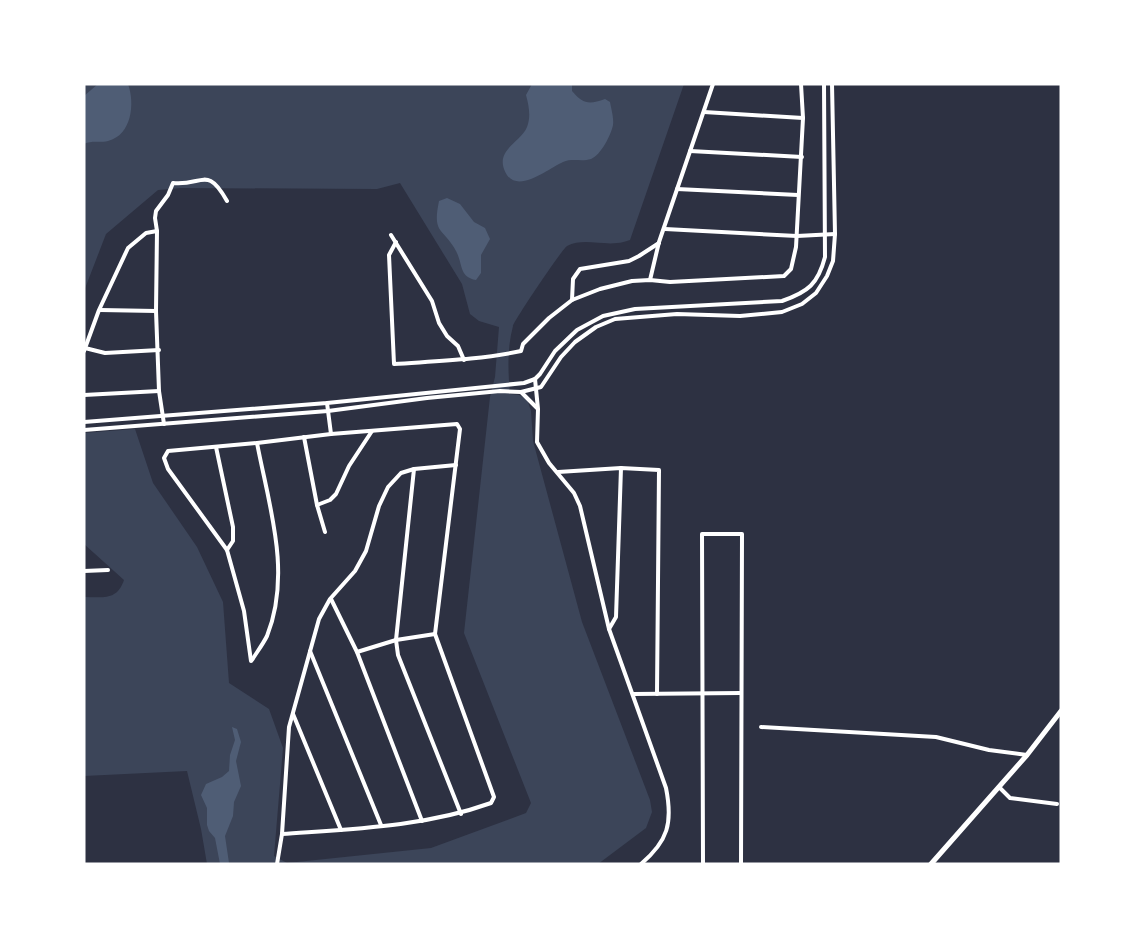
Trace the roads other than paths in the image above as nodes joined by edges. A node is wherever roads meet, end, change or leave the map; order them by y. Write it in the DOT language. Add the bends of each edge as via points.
graph roads {
  1 [pos="713,84"];
  2 [pos="801,84"];
  3 [pos="824,84"];
  4 [pos="832,84"];
  5 [pos="704,112"];
  6 [pos="803,118"];
  7 [pos="690,151"];
  8 [pos="802,157"];
  9 [pos="677,189"];
  10 [pos="798,195"];
  11 [pos="227,201"];
  12 [pos="664,229"];
  13 [pos="157,231"];
  14 [pos="835,234"];
  15 [pos="391,235"];
  16 [pos="826,235"];
  17 [pos="797,236"];
  18 [pos="396,242"];
  19 [pos="659,242"];
  20 [pos="650,280"];
  21 [pos="572,300"];
  22 [pos="99,310"];
  23 [pos="156,311"];
  24 [pos="85,350"];
  25 [pos="159,350"];
  26 [pos="464,360"];
  27 [pos="535,379"];
  28 [pos="537,388"];
  29 [pos="159,391"];
  30 [pos="520,392"];
  31 [pos="84,395"];
  32 [pos="327,403"];
  33 [pos="538,409"];
  34 [pos="328,411"];
  35 [pos="162,415"];
  36 [pos="84,422"];
  37 [pos="164,424"];
  38 [pos="84,430"];
  39 [pos="372,431"];
  40 [pos="331,434"];
  41 [pos="304,437"];
  42 [pos="256,443"];
  43 [pos="216,447"];
  44 [pos="456,465"];
  45 [pos="621,468"];
  46 [pos="414,470"];
  47 [pos="557,472"];
  48 [pos="317,505"];
  49 [pos="325,532"];
  50 [pos="227,550"];
  51 [pos="108,570"];
  52 [pos="84,571"];
  53 [pos="330,599"];
  54 [pos="609,629"];
  55 [pos="435,634"];
  56 [pos="396,640"];
  57 [pos="310,650"];
  58 [pos="357,652"];
  59 [pos="741,693"];
  60 [pos="633,694"];
  61 [pos="657,694"];
  62 [pos="701,695"];
  63 [pos="1061,711"];
  64 [pos="293,713"];
  65 [pos="761,727"];
  66 [pos="1027,755"];
  67 [pos="999,787"];
  68 [pos="1057,804"];
  69 [pos="461,814"];
  70 [pos="422,821"];
  71 [pos="381,825"];
  72 [pos="341,830"];
  73 [pos="282,834"];
  74 [pos="277,864"];
  75 [pos="642,864"];
  76 [pos="703,864"];
  77 [pos="741,864"];
  78 [pos="931,864"];
  1 -- 5 [label="street"];
  2 -- 6 [label="street"];
  3 -- 16 [label="street"];
  4 -- 14 [label="street"];
  5 -- 6 [label="street"];
  5 -- 7 [label="street"];
  6 -- 8 [label="street"];
  7 -- 8 [label="street"];
  7 -- 9 [label="street"];
  8 -- 10 [label="street"];
  9 -- 10 [label="street"];
  9 -- 12 [label="street"];
  10 -- 17 [label="street"];
  11 -- 13 [label="street" via="218,185 210,180 173,183 156,211"];
  12 -- 17 [label="street"];
  12 -- 19 [label="street"];
  13 -- 22 [label="street" via="147,233 128,248"];
  13 -- 23 [label="street"];
  14 -- 16 [label="street"];
  14 -- 28 [label="street" via="826,276 816,293 802,304 782,312 740,316 676,314 615,319 574,342 547,381"];
  15 -- 18 [label="street"];
  16 -- 17 [label="street"];
  16 -- 27 [label="street" via="820,274 798,296 782,301 635,309 603,316 565,341"];
  17 -- 20 [label="street" via="791,269 784,276"];
  18 -- 26 [label="street" via="432,301 439,323"];
  18 -- 26 [label="street" via="388,255 394,364"];
  19 -- 20 [label="street"];
  19 -- 21 [label="street" via="628,261 580,269 573,279"];
  20 -- 21 [label="street" via="600,289"];
  21 -- 26 [label="street" via="549,318 521,351"];
  22 -- 23 [label="street"];
  22 -- 24 [label="street"];
  23 -- 25 [label="street"];
  24 -- 25 [label="street"];
  25 -- 29 [label="street"];
  27 -- 28 [label="street"];
  27 -- 32 [label="street"];
  28 -- 30 [label="street"];
  28 -- 33 [label="street"];
  29 -- 31 [label="street"];
  29 -- 35 [label="street"];
  30 -- 33 [label="street"];
  30 -- 34 [label="street" via="428,398"];
  32 -- 34 [label="street"];
  32 -- 35 [label="street"];
  33 -- 47 [label="street" via="537,442"];
  34 -- 37 [label="street"];
  34 -- 40 [label="street"];
  35 -- 36 [label="street"];
  35 -- 37 [label="street"];
  37 -- 38 [label="street"];
  39 -- 40 [label="street"];
  39 -- 44 [label="street" via="454,423 460,429"];
  39 -- 48 [label="street" via="336,494"];
  40 -- 41 [label="street"];
  41 -- 42 [label="street"];
  41 -- 48 [label="street"];
  42 -- 43 [label="street"];
  42 -- 50 [label="street" via="279,554 273,613 266,637 251,661 244,611"];
  43 -- 50 [label="street" via="232,527"];
  43 -- 50 [label="street" via="168,451 164,458"];
  44 -- 46 [label="street"];
  44 -- 55 [label="street"];
  45 -- 47 [label="street"];
  45 -- 54 [label="street" via="616,617"];
  45 -- 61 [label="street" via="659,470"];
  46 -- 53 [label="street" via="401,473 388,487 366,551 355,571"];
  46 -- 56 [label="street"];
  47 -- 54 [label="street" via="580,506"];
  48 -- 49 [label="street"];
  51 -- 52 [label="street"];
  53 -- 57 [label="street"];
  53 -- 58 [label="street"];
  54 -- 60 [label="street"];
  55 -- 56 [label="street"];
  55 -- 69 [label="street" via="494,797 491,803"];
  56 -- 58 [label="street"];
  56 -- 69 [label="street" via="398,655"];
  57 -- 64 [label="street"];
  57 -- 71 [label="street"];
  58 -- 70 [label="street"];
  59 -- 62 [label="street"];
  59 -- 62 [label="street" via="742,534 702,534"];
  59 -- 77 [label="street"];
  60 -- 61 [label="street"];
  60 -- 75 [label="street" via="670,808 664,837"];
  61 -- 62 [label="street"];
  62 -- 76 [label="street"];
  63 -- 66 [label="main road"];
  64 -- 72 [label="street"];
  64 -- 73 [label="street"];
  65 -- 66 [label="street" via="936,737"];
  66 -- 67 [label="main road"];
  67 -- 68 [label="street" via="1010,798"];
  67 -- 78 [label="main road"];
  69 -- 70 [label="street"];
  70 -- 71 [label="street"];
  71 -- 72 [label="street"];
  72 -- 73 [label="street"];
  73 -- 74 [label="street"];
}
